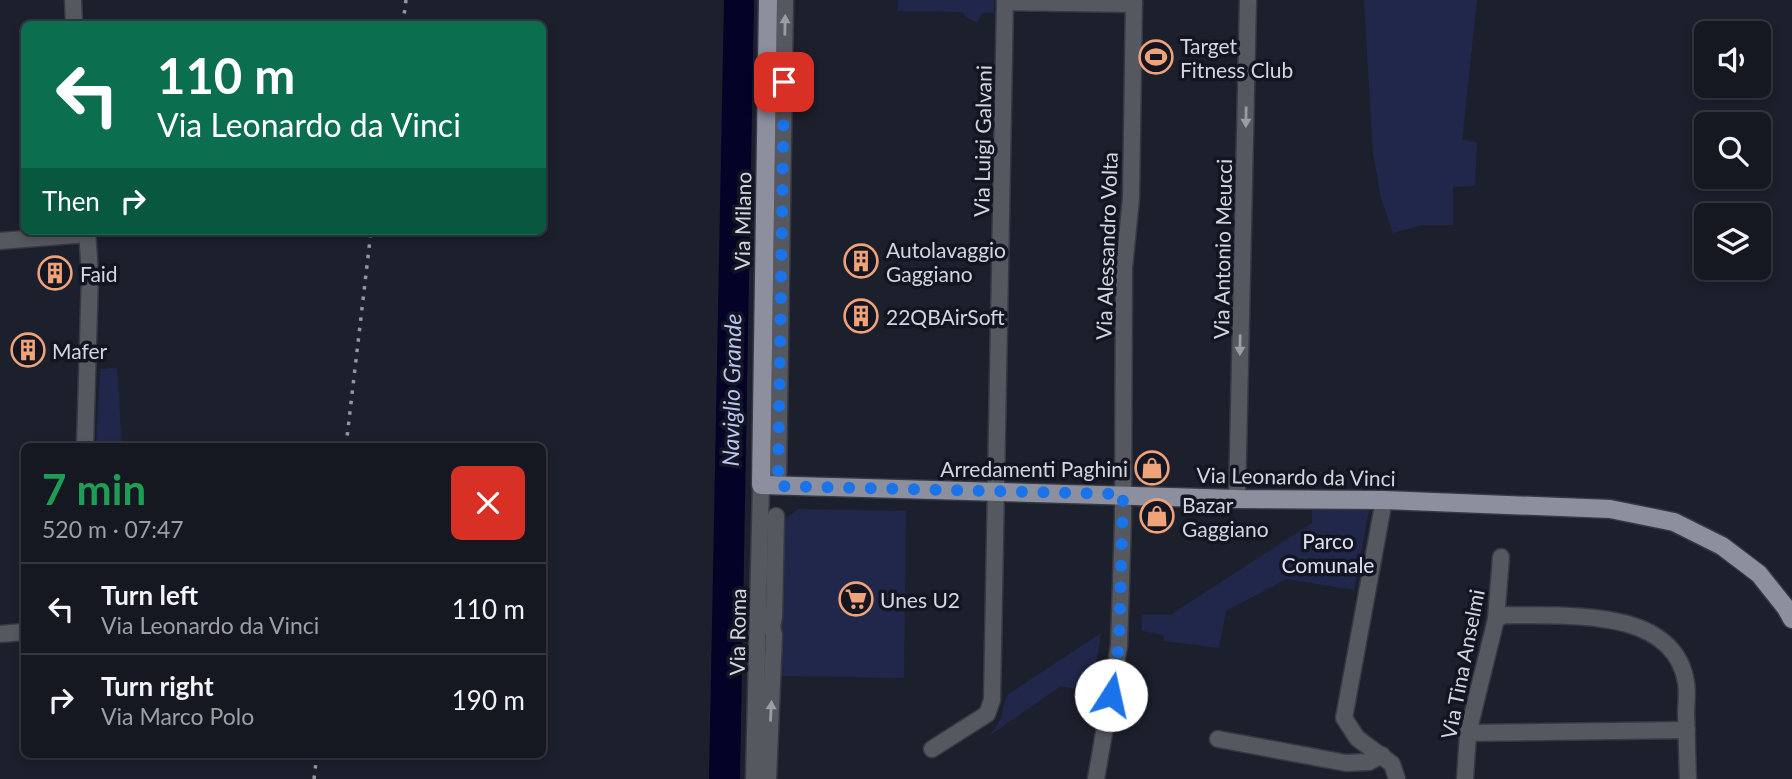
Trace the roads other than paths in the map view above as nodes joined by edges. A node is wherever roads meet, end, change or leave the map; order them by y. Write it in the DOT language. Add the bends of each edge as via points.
graph roads {
  1 [pos="73,0"];
  2 [pos="768,0"];
  3 [pos="786,0"];
  4 [pos="1248,0"];
  5 [pos="1005,1"];
  6 [pos="1134,2"];
  7 [pos="74,21"];
  8 [pos="65,235"];
  9 [pos="87,235"];
  10 [pos="0,241"];
  11 [pos="85,443"];
  12 [pos="769,485"];
  13 [pos="995,492"];
  14 [pos="1123,494"];
  15 [pos="1237,499"];
  16 [pos="1384,499"];
  17 [pos="776,516"];
  18 [pos="1501,557"];
  19 [pos="759,613"];
  20 [pos="1496,619"];
  21 [pos="1792,619"];
  22 [pos="772,627"];
  23 [pos="21,632"];
  24 [pos="0,634"];
  25 [pos="1687,730"];
  26 [pos="1468,733"];
  27 [pos="1218,739"];
  28 [pos="932,749"];
  29 [pos="1382,755"];
  30 [pos="754,779"];
  31 [pos="768,779"];
  32 [pos="1096,779"];
  33 [pos="1397,779"];
  34 [pos="1465,779"];
  35 [pos="1688,779"];
  1 -- 7 [label="street"];
  2 -- 12 [label="main road, Via Milano"];
  12 -- 3 [label="street, Via Roma, one-way"];
  4 -- 15 [label="street, Via Antonio Meucci, one-way"];
  5 -- 6 [label="street"];
  5 -- 13 [label="street, Via Luigi Galvani"];
  6 -- 14 [label="street, Via Alessandro Volta" via="1131,198 1124,268"];
  8 -- 10 [label="street"];
  9 -- 11 [label="street" via="90,342"];
  12 -- 13 [label="main road, Via Leonardo da Vinci"];
  12 -- 19 [label="street, Via Roma"];
  13 -- 14 [label="main road, Via Leonardo da Vinci"];
  13 -- 28 [label="street, Via Luigi Galvani" via="992,700 987,714"];
  14 -- 15 [label="main road, Via Leonardo da Vinci"];
  14 -- 32 [label="street, Via Alessandro Volta" via="1119,646"];
  15 -- 16 [label="main road, Via Leonardo da Vinci"];
  16 -- 21 [label="main road, Via Leonardo da Vinci" via="1610,509 1674,522 1722,545 1759,574"];
  16 -- 29 [label="street" via="1344,718 1357,738"];
  17 -- 22 [label="street"];
  18 -- 20 [label="street, Via Tina Anselmi"];
  19 -- 22 [label="street"];
  19 -- 30 [label="street, Via Roma"];
  20 -- 25 [label="street" via="1505,615 1607,619 1656,636 1678,658 1686,682"];
  20 -- 26 [label="street, Via Tina Anselmi"];
  31 -- 22 [label="street, one-way"];
  23 -- 24 [label="street"];
  25 -- 26 [label="street"];
  25 -- 35 [label="street"];
  26 -- 34 [label="street, Via Tina Anselmi"];
  27 -- 29 [label="street" via="1346,763 1369,762"];
  29 -- 33 [label="street" via="1392,764"];
}
